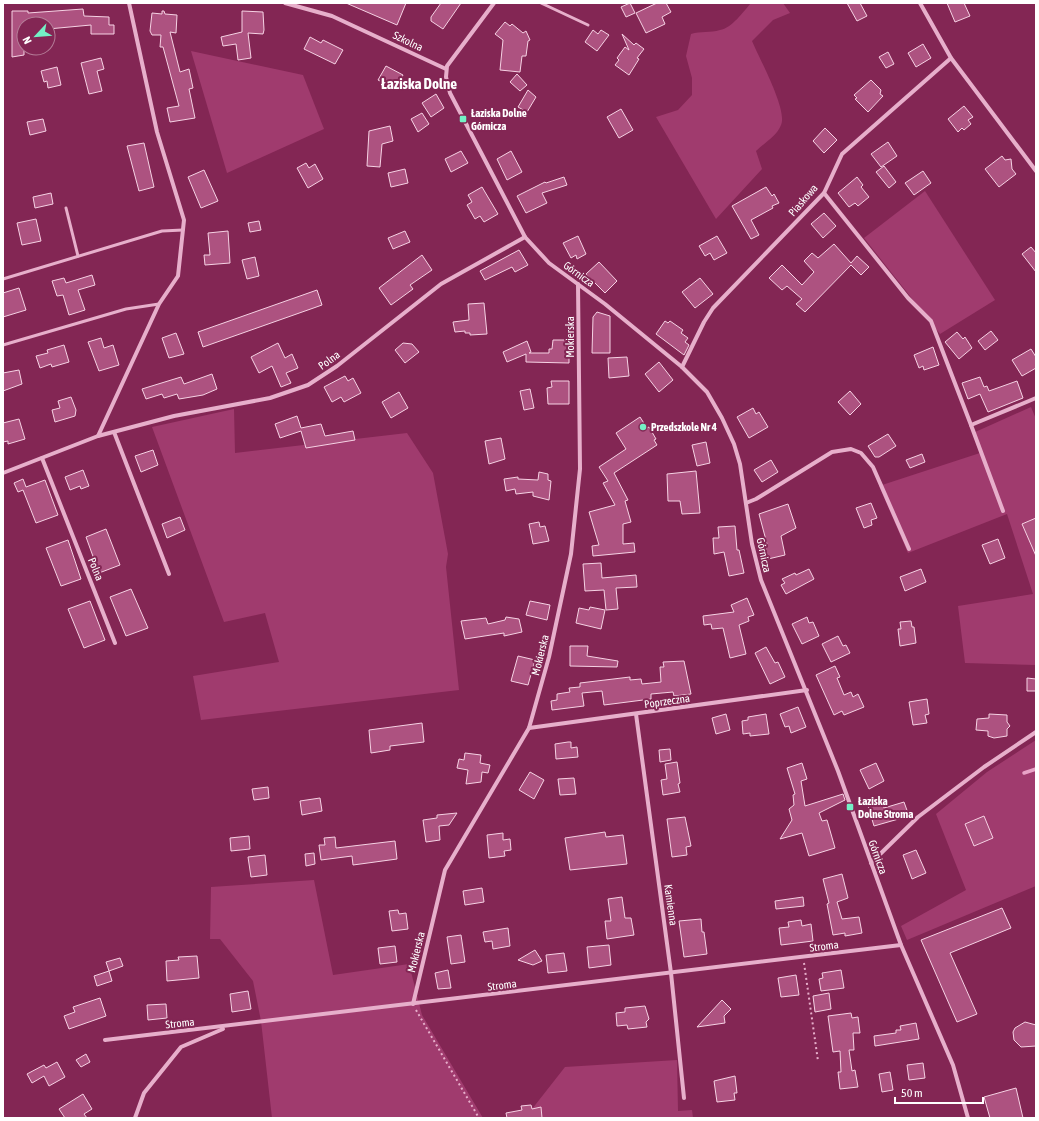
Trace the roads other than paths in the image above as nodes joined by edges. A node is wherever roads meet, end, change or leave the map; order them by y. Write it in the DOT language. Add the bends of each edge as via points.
graph roads {
  1 [pos="129,3"];
  2 [pos="285,3"];
  3 [pos="494,3"];
  4 [pos="541,3"];
  5 [pos="920,3"];
  6 [pos="588,25"];
  7 [pos="951,58"];
  8 [pos="446,69"];
  9 [pos="1036,171"];
  10 [pos="824,193"];
  11 [pos="66,208"];
  12 [pos="183,230"];
  13 [pos="525,237"];
  14 [pos="78,256"];
  15 [pos="3,279"];
  16 [pos="578,284"];
  17 [pos="159,304"];
  18 [pos="3,345"];
  19 [pos="682,367"];
  20 [pos="1036,398"];
  21 [pos="971,426"];
  22 [pos="114,432"];
  23 [pos="98,436"];
  24 [pos="42,458"];
  25 [pos="3,473"];
  26 [pos="746,503"];
  27 [pos="1003,511"];
  28 [pos="908,550"];
  29 [pos="169,574"];
  30 [pos="115,642"];
  31 [pos="807,690"];
  32 [pos="636,714"];
  33 [pos="529,728"];
  34 [pos="1036,732"];
  35 [pos="871,863"];
  36 [pos="901,945"];
  37 [pos="671,973"];
  38 [pos="413,1004"];
  39 [pos="227,1027"];
  40 [pos="105,1040"];
  41 [pos="684,1098"];
  42 [pos="135,1118"];
  43 [pos="968,1118"];
  1 -- 12 [label="street" via="158,132 184,220"];
  2 -- 8 [label="street, Szkolna" via="332,16"];
  3 -- 8 [label="street"];
  4 -- 6 [label="lane"];
  5 -- 7 [label="street"];
  7 -- 9 [label="street"];
  7 -- 10 [label="street, Piaskowa" via="842,154"];
  8 -- 13 [label="street, Górnicza" via="450,93"];
  10 -- 19 [label="street, Piaskowa" via="714,308 704,322"];
  10 -- 21 [label="street" via="908,298 931,321"];
  11 -- 14 [label="lane"];
  12 -- 14 [label="lane" via="162,231"];
  12 -- 17 [label="street" via="178,276"];
  13 -- 16 [label="street, Górnicza" via="549,263"];
  13 -- 22 [label="street, Polna" via="441,284 337,366 308,385 270,398 174,416"];
  14 -- 15 [label="lane"];
  16 -- 19 [label="street, Górnicza"];
  16 -- 33 [label="street, Mokierska" via="580,469 571,554 550,657"];
  17 -- 18 [label="lane" via="126,310"];
  17 -- 23 [label="street"];
  19 -- 26 [label="street, Górnicza" via="707,392 722,418 740,464"];
  20 -- 21 [label="street"];
  21 -- 27 [label="street"];
  22 -- 23 [label="street, Polna"];
  22 -- 29 [label="street"];
  23 -- 24 [label="street, Polna"];
  24 -- 25 [label="street, Polna"];
  24 -- 30 [label="street, Polna"];
  26 -- 28 [label="street" via="832,452 851,449 861,453 873,467"];
  26 -- 31 [label="street, Górnicza" via="757,568"];
  31 -- 32 [label="street, Poprzeczna"];
  31 -- 35 [label="street, Górnicza"];
  32 -- 33 [label="street, Poprzeczna"];
  32 -- 37 [label="street, Kamienna"];
  33 -- 38 [label="street, Mokierska" via="445,870"];
  34 -- 35 [label="street" via="918,817"];
  35 -- 36 [label="street, Górnicza"];
  36 -- 37 [label="street, Stroma"];
  36 -- 43 [label="street, Górnicza" via="953,1064"];
  37 -- 38 [label="street, Stroma"];
  37 -- 41 [label="street, Kamienna"];
  38 -- 39 [label="street, Stroma"];
  39 -- 40 [label="street, Stroma"];
  39 -- 42 [label="street" via="181,1047 144,1093"];
}
